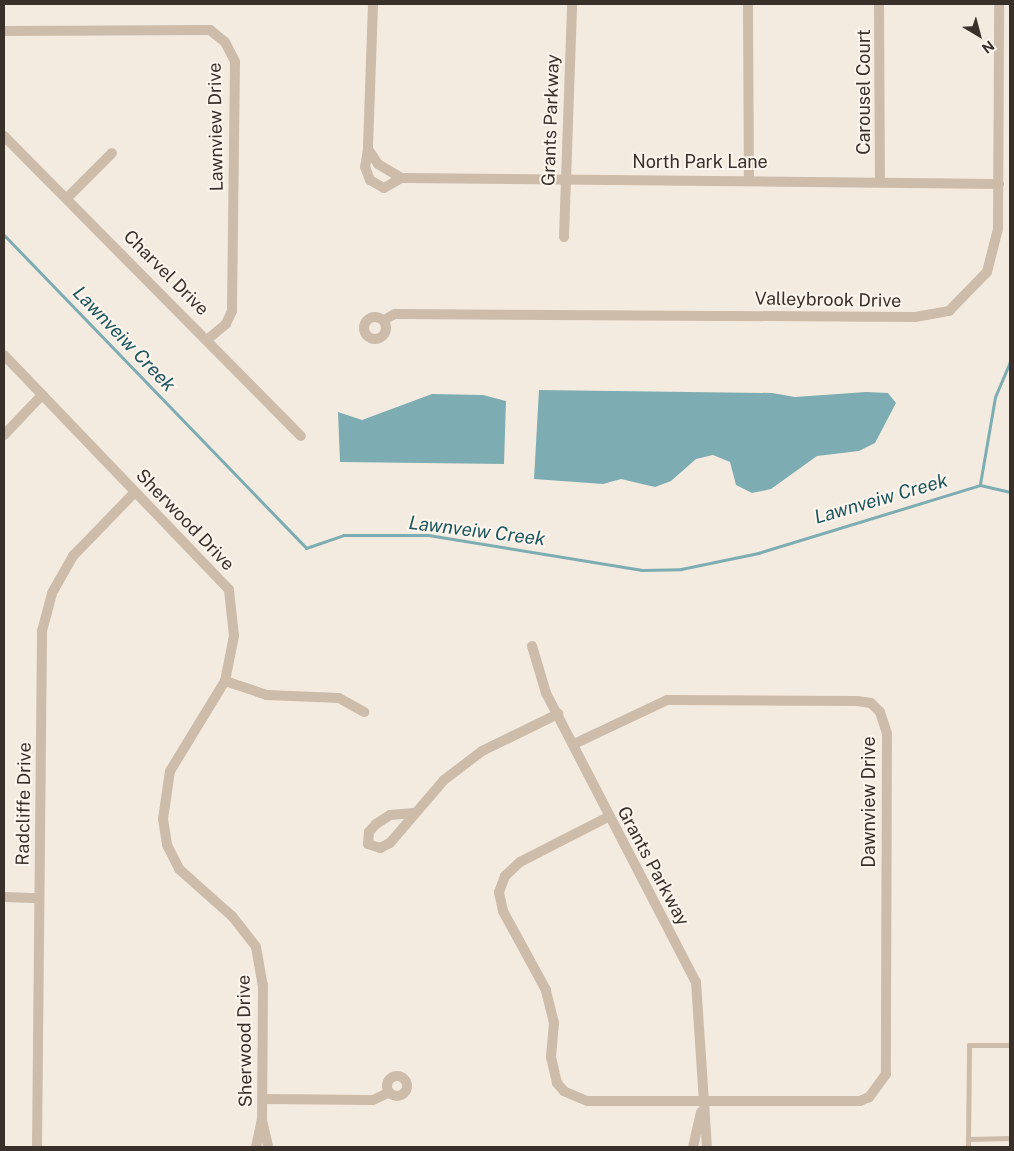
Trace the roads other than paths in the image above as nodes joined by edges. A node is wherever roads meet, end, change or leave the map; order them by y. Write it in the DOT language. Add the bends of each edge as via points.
graph roads {
  1 [pos="373,4"];
  2 [pos="572,4"];
  3 [pos="748,4"];
  4 [pos="880,4"];
  5 [pos="999,4"];
  6 [pos="4,31"];
  7 [pos="4,136"];
  8 [pos="368,149"];
  9 [pos="112,153"];
  10 [pos="565,177"];
  11 [pos="401,178"];
  12 [pos="749,178"];
  13 [pos="880,181"];
  14 [pos="999,184"];
  15 [pos="68,197"];
  16 [pos="564,237"];
  17 [pos="384,320"];
  18 [pos="208,338"];
  19 [pos="4,355"];
  20 [pos="42,396"];
  21 [pos="4,435"];
  22 [pos="302,436"];
  23 [pos="135,492"];
  24 [pos="532,646"];
  25 [pos="225,681"];
  26 [pos="364,712"];
  27 [pos="558,714"];
  28 [pos="574,744"];
  29 [pos="414,813"];
  30 [pos="608,818"];
  31 [pos="4,897"];
  32 [pos="39,898"];
  33 [pos="1010,1045"];
  34 [pos="388,1093"];
  35 [pos="701,1098"];
  36 [pos="263,1099"];
  37 [pos="701,1112"];
  38 [pos="262,1120"];
  39 [pos="1010,1138"];
  40 [pos="968,1139"];
  41 [pos="38,1147"];
  42 [pos="256,1147"];
  43 [pos="268,1147"];
  44 [pos="693,1147"];
  45 [pos="707,1147"];
  46 [pos="968,1147"];
  1 -- 8 [label="street"];
  2 -- 10 [label="street, Grants Parkway"];
  3 -- 12 [label="street"];
  4 -- 13 [label="street, Carousel Court"];
  5 -- 14 [label="street, Valleybrook Drive"];
  6 -- 18 [label="street, Lawnview Drive" via="210,30 225,42 235,62 232,312 226,324"];
  7 -- 15 [label="street, Charvel Drive"];
  8 -- 11 [label="street" via="378,164"];
  8 -- 11 [label="street, North Park Lane" via="365,167 370,180 384,188"];
  9 -- 15 [label="street"];
  10 -- 11 [label="street, North Park Lane"];
  10 -- 12 [label="street, North Park Lane"];
  10 -- 16 [label="street, Grants Parkway"];
  12 -- 13 [label="street, North Park Lane"];
  13 -- 14 [label="street, North Park Lane"];
  14 -- 17 [label="street, Valleybrook Drive" via="998,229 987,272 962,301 932,316 396,314"];
  15 -- 18 [label="street, Charvel Drive"];
  18 -- 22 [label="street, Charvel Drive"];
  19 -- 20 [label="street, Sherwood Drive"];
  20 -- 21 [label="street"];
  20 -- 23 [label="street, Sherwood Drive"];
  23 -- 25 [label="street, Sherwood Drive" via="229,590 234,636"];
  23 -- 32 [label="street, Radcliffe Drive" via="74,556 52,593 42,631"];
  24 -- 27 [label="street, Grants Parkway" via="536,668"];
  25 -- 26 [label="street" via="268,695 339,698"];
  25 -- 36 [label="street, Sherwood Drive" via="170,771 163,819 167,845 179,869 232,916 256,947 263,985"];
  27 -- 28 [label="street, Grants Parkway"];
  27 -- 29 [label="street" via="469,760"];
  28 -- 30 [label="street, Grants Parkway"];
  28 -- 35 [label="street, Dawnview Drive" via="667,700 849,701 871,703 880,712 887,734 886,1074 875,1090 860,1102"];
  30 -- 35 [label="street, Grants Parkway" via="696,982 701,1009"];
  30 -- 35 [label="street" via="520,862 505,876 499,892 503,911 552,1008 551,1057 557,1083 564,1091 587,1101"];
  31 -- 32 [label="street"];
  32 -- 41 [label="street, Radcliffe Drive"];
  33 -- 40 [label="lane" via="969,1045"];
  34 -- 36 [label="street" via="373,1100"];
  35 -- 37 [label="street, Grants Parkway"];
  36 -- 38 [label="street, Sherwood Drive"];
  37 -- 44 [label="street, Grants Parkway"];
  37 -- 45 [label="street, Grants Parkway"];
  38 -- 42 [label="street, Sherwood Drive"];
  38 -- 43 [label="street, Sherwood Drive"];
  39 -- 40 [label="lane"];
  40 -- 46 [label="lane"];
}
